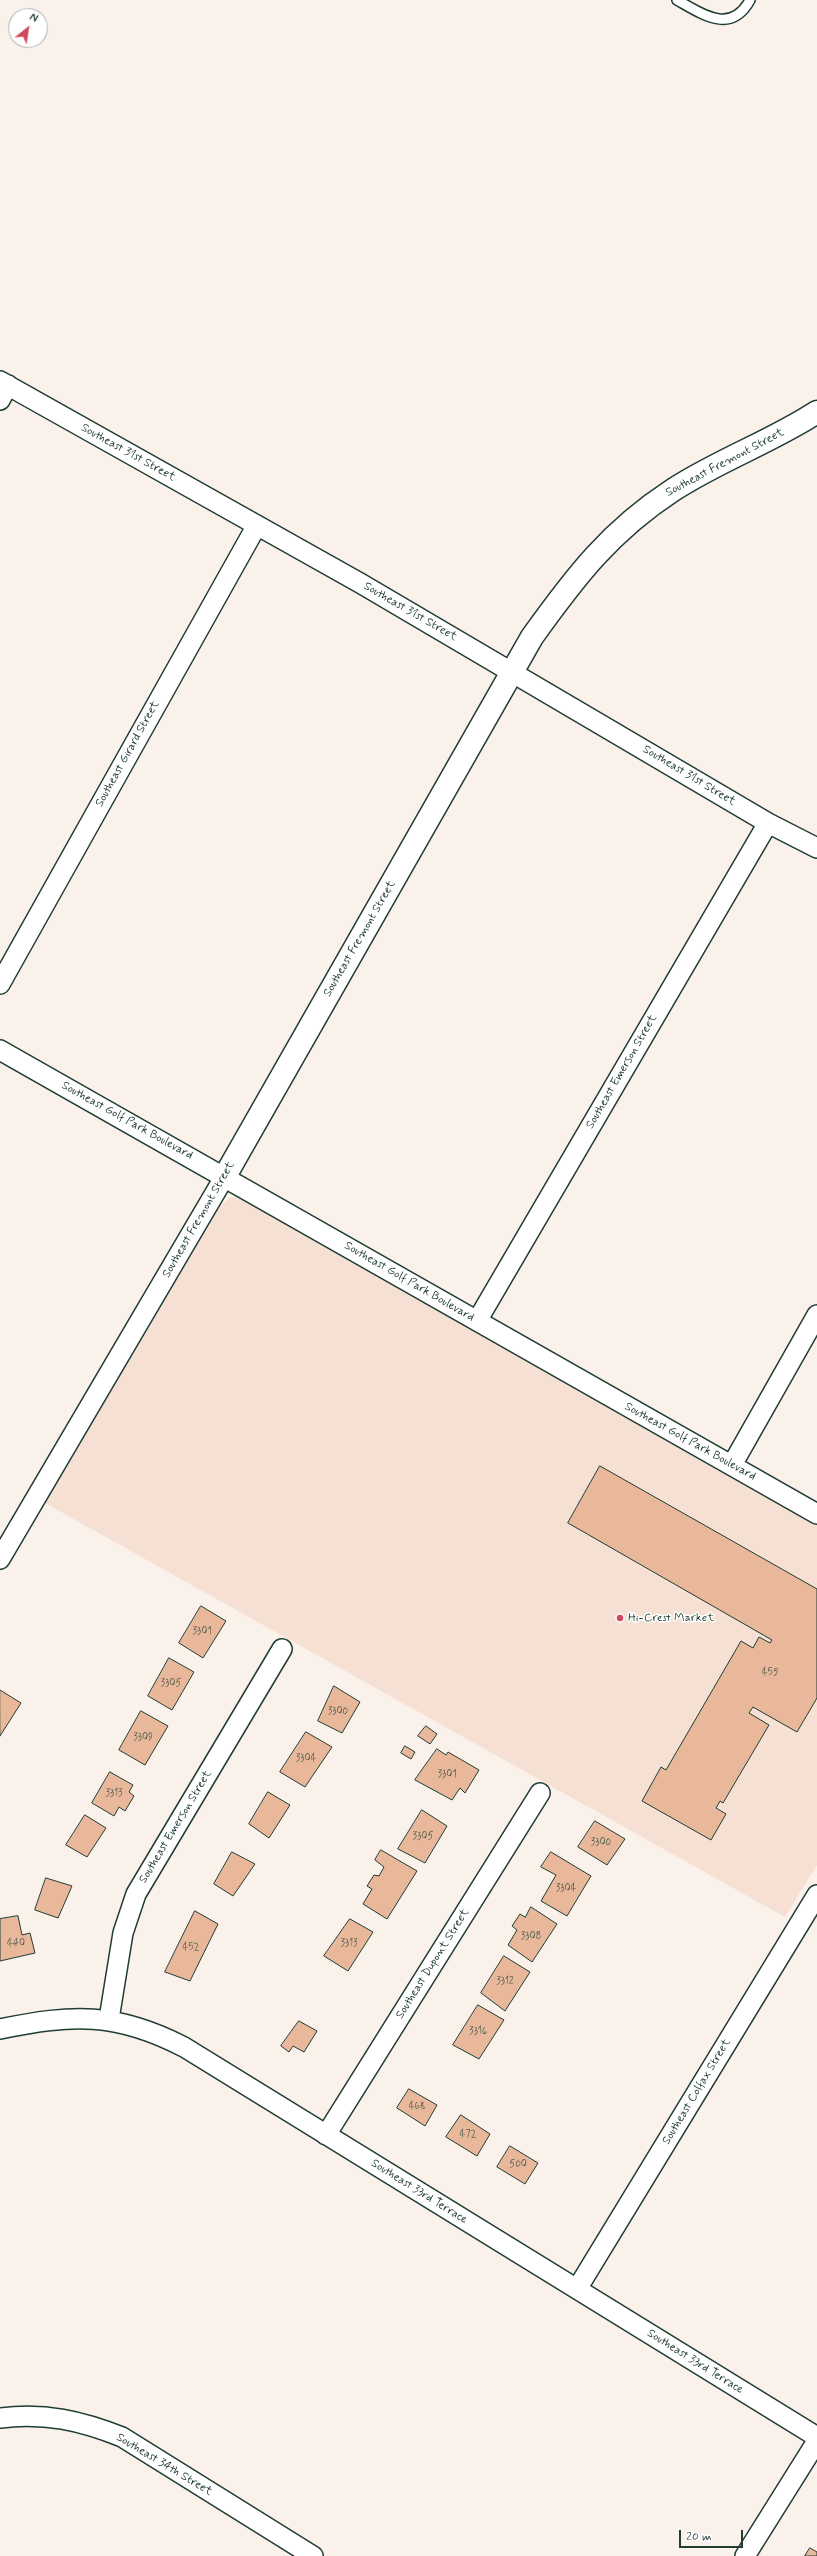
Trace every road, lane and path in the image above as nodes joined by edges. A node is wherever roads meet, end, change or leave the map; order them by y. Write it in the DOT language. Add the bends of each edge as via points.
graph roads {
  1 [pos="677,0"];
  2 [pos="750,0"];
  3 [pos="3,389"];
  4 [pos="817,412"];
  5 [pos="257,525"];
  6 [pos="513,671"];
  7 [pos="768,823"];
  8 [pos="817,848"];
  9 [pos="0,984"];
  10 [pos="0,1050"];
  11 [pos="225,1176"];
  12 [pos="817,1315"];
  13 [pos="477,1321"];
  14 [pos="732,1465"];
  15 [pos="817,1514"];
  16 [pos="0,1559"];
  17 [pos="282,1649"];
  18 [pos="540,1793"];
  19 [pos="817,1895"];
  20 [pos="109,2020"];
  21 [pos="0,2028"];
  22 [pos="326,2135"];
  23 [pos="577,2289"];
  24 [pos="0,2418"];
  25 [pos="817,2437"];
  26 [pos="817,2440"];
  27 [pos="313,2556"];
  28 [pos="745,2556"];
  1 -- 2 [label="lane" via="716,20 734,17 746,8"];
  3 -- 5 [label="street, Southeast 31st Street"];
  4 -- 6 [label="street, Southeast Fremont Street" via="674,489 635,516 600,547 532,637"];
  5 -- 6 [label="street, Southeast 31st Street"];
  5 -- 9 [label="street, Southeast Girard Street"];
  6 -- 7 [label="street, Southeast 31st Street"];
  6 -- 11 [label="street, Southeast Fremont Street"];
  7 -- 8 [label="street, Southeast 31st Street"];
  7 -- 13 [label="street, Southeast Emerson Street"];
  10 -- 11 [label="street, Southeast Golf Park Boulevard"];
  11 -- 13 [label="street, Southeast Golf Park Boulevard"];
  11 -- 16 [label="street, Southeast Fremont Street"];
  12 -- 14 [label="street"];
  13 -- 14 [label="street, Southeast Golf Park Boulevard"];
  14 -- 15 [label="street, Southeast Golf Park Boulevard"];
  17 -- 20 [label="street, Southeast Emerson Street" via="136,1894 123,1933"];
  18 -- 22 [label="street, Southeast Dupont Street"];
  19 -- 23 [label="street, Southeast Colfax Street"];
  20 -- 21 [label="street, Southeast 33rd Terrace" via="77,2017 46,2019"];
  20 -- 22 [label="street, Southeast 33rd Terrace" via="142,2028 184,2047"];
  22 -- 23 [label="street, Southeast 33rd Terrace"];
  23 -- 25 [label="street, Southeast 33rd Terrace"];
  24 -- 27 [label="street, Southeast 34th Street" via="54,2417 91,2425 122,2437"];
  26 -- 28 [label="street"];
}
